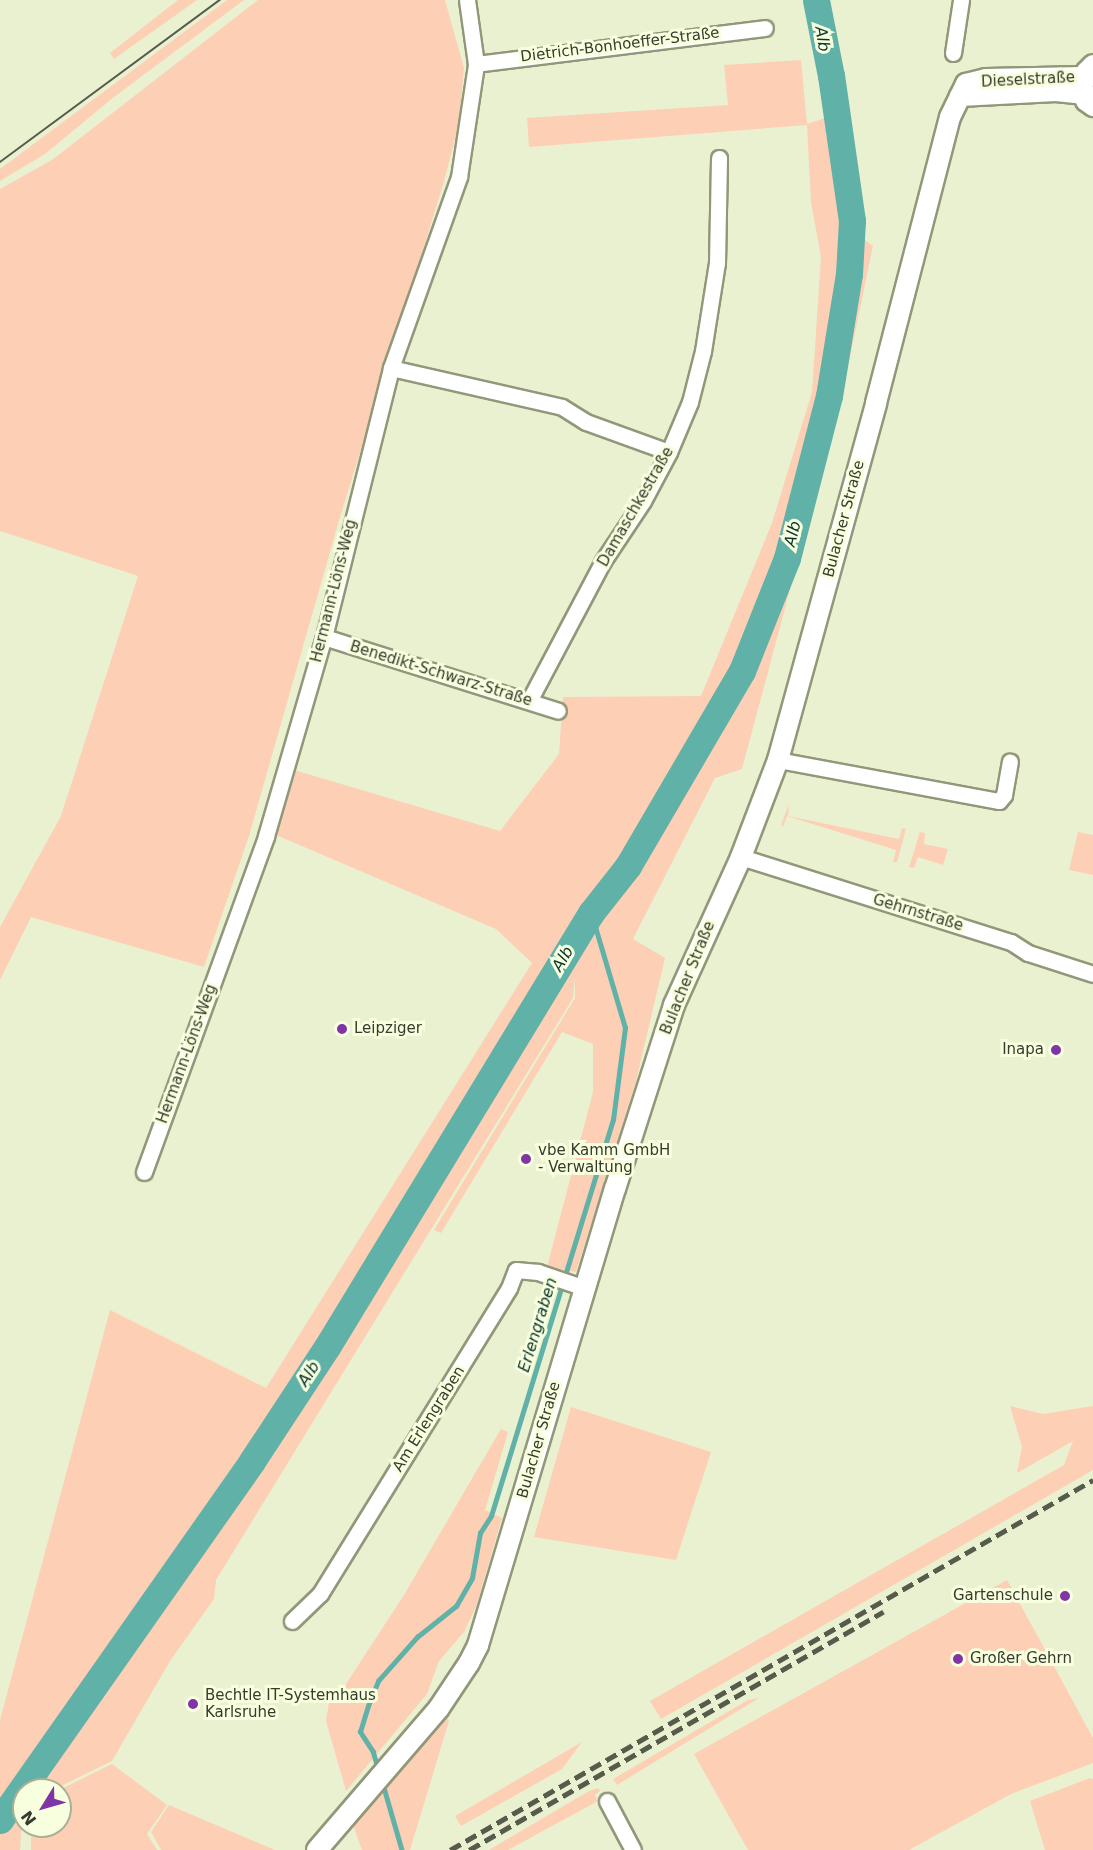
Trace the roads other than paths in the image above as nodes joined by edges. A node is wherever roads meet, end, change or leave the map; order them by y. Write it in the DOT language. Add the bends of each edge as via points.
graph roads {
  1 [pos="467,0"];
  2 [pos="961,0"];
  3 [pos="765,28"];
  4 [pos="953,53"];
  5 [pos="476,64"];
  6 [pos="1088,85"];
  7 [pos="960,96"];
  8 [pos="719,158"];
  9 [pos="391,368"];
  10 [pos="669,452"];
  11 [pos="324,637"];
  12 [pos="530,701"];
  13 [pos="558,711"];
  14 [pos="778,760"];
  15 [pos="1010,762"];
  16 [pos="741,857"];
  17 [pos="1093,974"];
  18 [pos="144,1172"];
  19 [pos="578,1285"];
  20 [pos="292,1621"];
  21 [pos="607,1800"];
  22 [pos="317,1850"];
  23 [pos="633,1850"];
  1 -- 5 [label="street, Hermann-Löns-Weg"];
  2 -- 4 [label="street"];
  3 -- 5 [label="street, Dietrich-Bonhoeffer-Straße"];
  5 -- 9 [label="street, Hermann-Löns-Weg" via="459,177"];
  6 -- 7 [label="street, Dieselstraße" via="986,79 966,84"];
  7 -- 14 [label="street, Bulacher Straße" via="950,117"];
  8 -- 10 [label="street, Damaschkestraße" via="717,263 703,351 690,402"];
  9 -- 10 [label="street" via="562,407 586,422"];
  9 -- 11 [label="street, Hermann-Löns-Weg"];
  10 -- 12 [label="street, Damaschkestraße" via="643,501 603,561"];
  11 -- 12 [label="street, Benedikt-Schwarz-Straße"];
  11 -- 18 [label="street, Hermann-Löns-Weg" via="266,836"];
  12 -- 13 [label="street, Benedikt-Schwarz-Straße"];
  14 -- 15 [label="street" via="999,801 1004,795"];
  14 -- 16 [label="street, Bulacher Straße"];
  16 -- 17 [label="street, Gehrnstraße" via="1011,942 1029,953"];
  16 -- 19 [label="street, Bulacher Straße" via="674,1005"];
  19 -- 20 [label="street, Am Erlengraben" via="516,1270 509,1288 320,1594"];
  19 -- 22 [label="street, Bulacher Straße" via="478,1645 453,1689"];
  21 -- 23 [label="street"];
}
